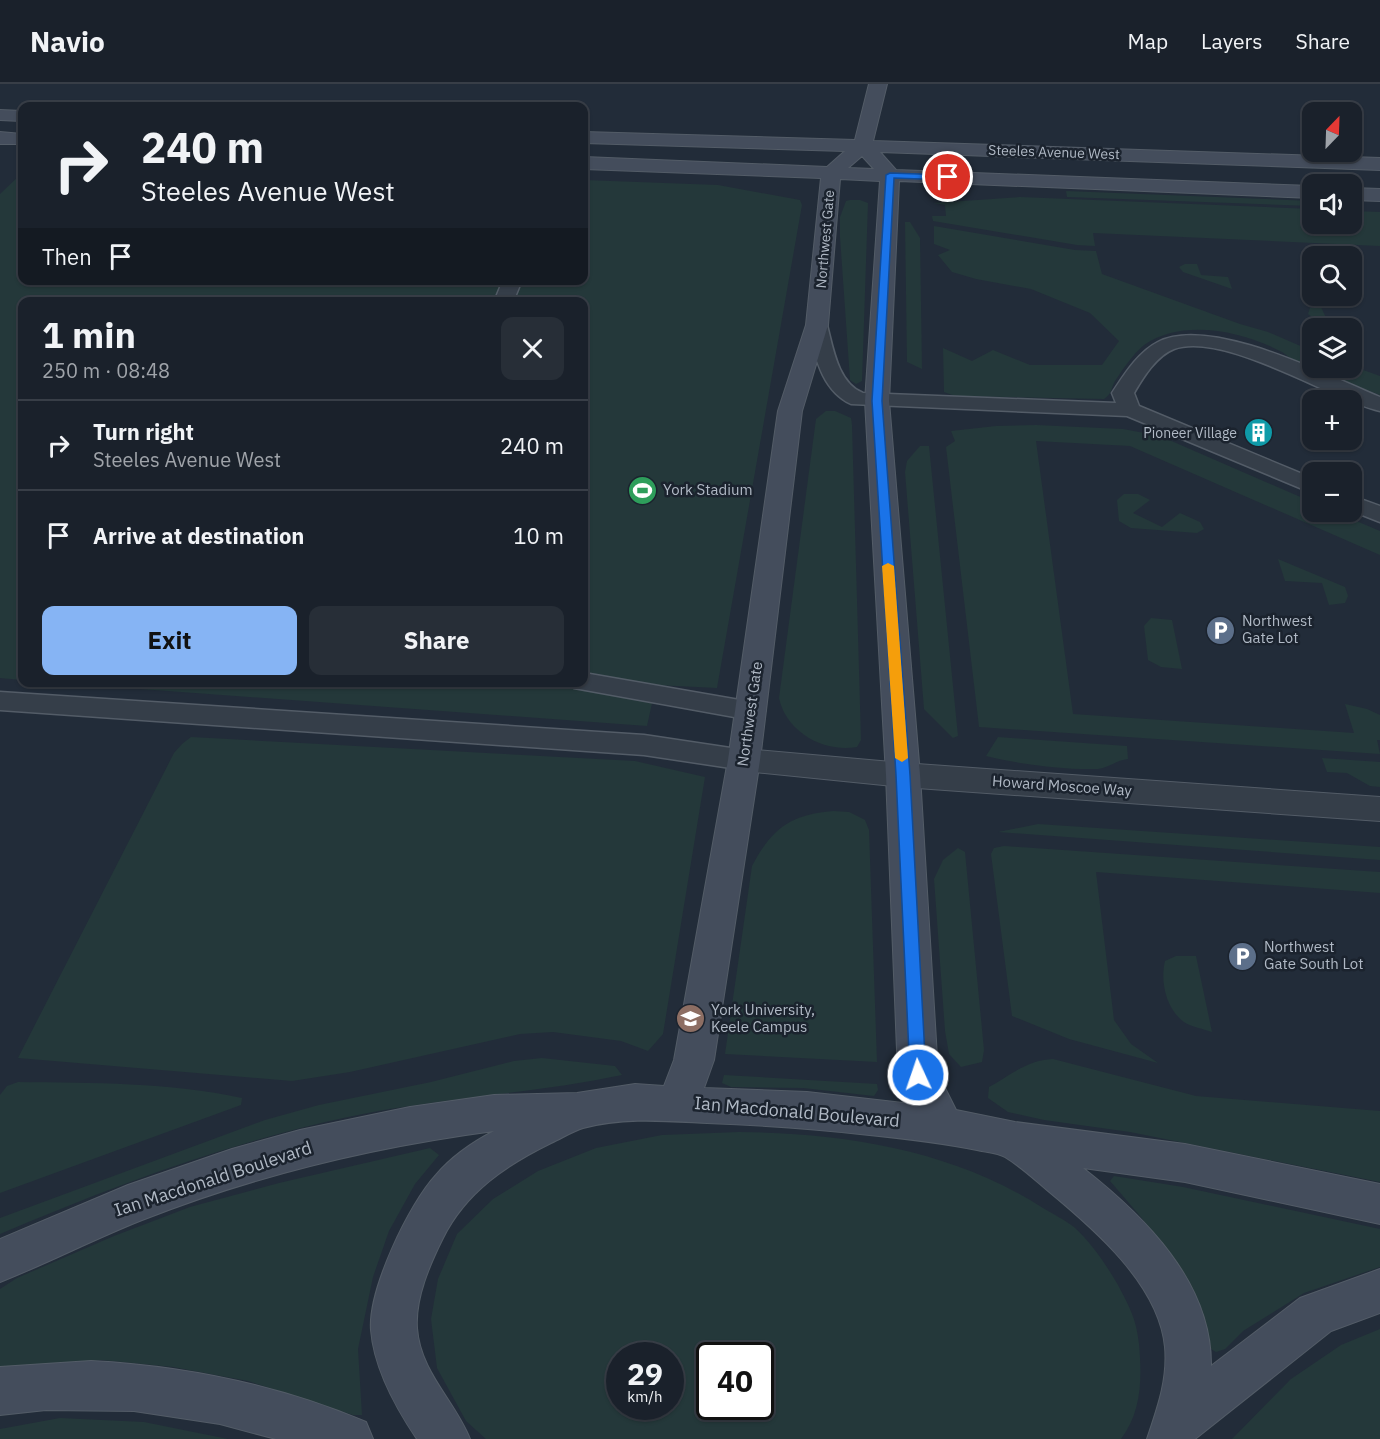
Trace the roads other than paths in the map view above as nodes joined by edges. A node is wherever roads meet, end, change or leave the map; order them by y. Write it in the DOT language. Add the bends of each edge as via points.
graph roads {
  1 [pos="878,84"];
  2 [pos="0,115"];
  3 [pos="18,116"];
  4 [pos="588,136"];
  5 [pos="0,138"];
  6 [pos="18,139"];
  7 [pos="863,145"];
  8 [pos="588,163"];
  9 [pos="1380,164"];
  10 [pos="831,173"];
  11 [pos="890,175"];
  12 [pos="1302,192"];
  13 [pos="1362,194"];
  14 [pos="1380,195"];
  15 [pos="817,325"];
  16 [pos="877,401"];
  17 [pos="1380,405"];
  18 [pos="1130,410"];
  19 [pos="1302,482"];
  20 [pos="1362,507"];
  21 [pos="1380,515"];
  22 [pos="588,683"];
  23 [pos="0,701"];
  24 [pos="751,711"];
  25 [pos="744,760"];
  26 [pos="903,775"];
  27 [pos="1380,809"];
  28 [pos="678,1103"];
  29 [pos="577,1111"];
  30 [pos="943,1125"];
  31 [pos="1015,1140"];
  32 [pos="1380,1204"];
  33 [pos="0,1261"];
  34 [pos="1380,1291"];
  35 [pos="0,1390"];
  36 [pos="1176,1430"];
  37 [pos="348,1439"];
  38 [pos="446,1439"];
  1 -- 7 [label="street"];
  2 -- 3 [label="street"];
  4 -- 7 [label="street, Steeles Avenue West"];
  5 -- 6 [label="street"];
  7 -- 9 [label="street, Steeles Avenue West"];
  7 -- 10 [label="street, Northwest Gate"];
  7 -- 11 [label="street"];
  8 -- 10 [label="street, Steeles Avenue West"];
  10 -- 11 [label="street, Steeles Avenue West"];
  10 -- 15 [label="street, Northwest Gate"];
  11 -- 12 [label="street, Steeles Avenue West"];
  11 -- 16 [label="street"];
  13 -- 14 [label="street"];
  15 -- 16 [label="lane, Northwest Gate" via="828,363 845,392"];
  15 -- 24 [label="street, Northwest Gate" via="790,411"];
  16 -- 18 [label="lane, Northwest Gate"];
  16 -- 26 [label="street"];
  17 -- 18 [label="lane" via="1222,344 1187,341 1166,345 1138,370 1123,393"];
  18 -- 19 [label="lane"];
  20 -- 21 [label="lane"];
  22 -- 24 [label="lane"];
  23 -- 25 [label="lane" via="644,745"];
  24 -- 25 [label="street, Northwest Gate"];
  25 -- 26 [label="street, Howard Moscoe Way"];
  25 -- 28 [label="street, Northwest Gate" via="694,1060"];
  26 -- 27 [label="street, Howard Moscoe Way"];
  26 -- 30 [label="street" via="918,1075"];
  28 -- 29 [label="street, Ian Macdonald Boulevard" via="635,1102"];
  28 -- 30 [label="street, Ian Macdonald Boulevard" via="807,1110"];
  29 -- 33 [label="street, Ian Macdonald Boulevard" via="494,1113 410,1125 300,1149 128,1205"];
  29 -- 38 [label="street, Ian Macdonald Boulevard" via="484,1159 449,1189 424,1229 400,1289 394,1327 403,1364 428,1416"];
  30 -- 31 [label="street, Ian Macdonald Boulevard"];
  31 -- 32 [label="street, Ian Macdonald Boulevard" via="1185,1163"];
  31 -- 36 [label="street, Ian Macdonald Boulevard" via="1115,1220 1149,1257 1170,1288 1186,1328 1189,1360 1188,1385"];
  34 -- 36 [label="street, Ian Macdonald Boulevard" via="1316,1314"];
  35 -- 37 [label="street" via="116,1384 171,1390 280,1414"];
}
